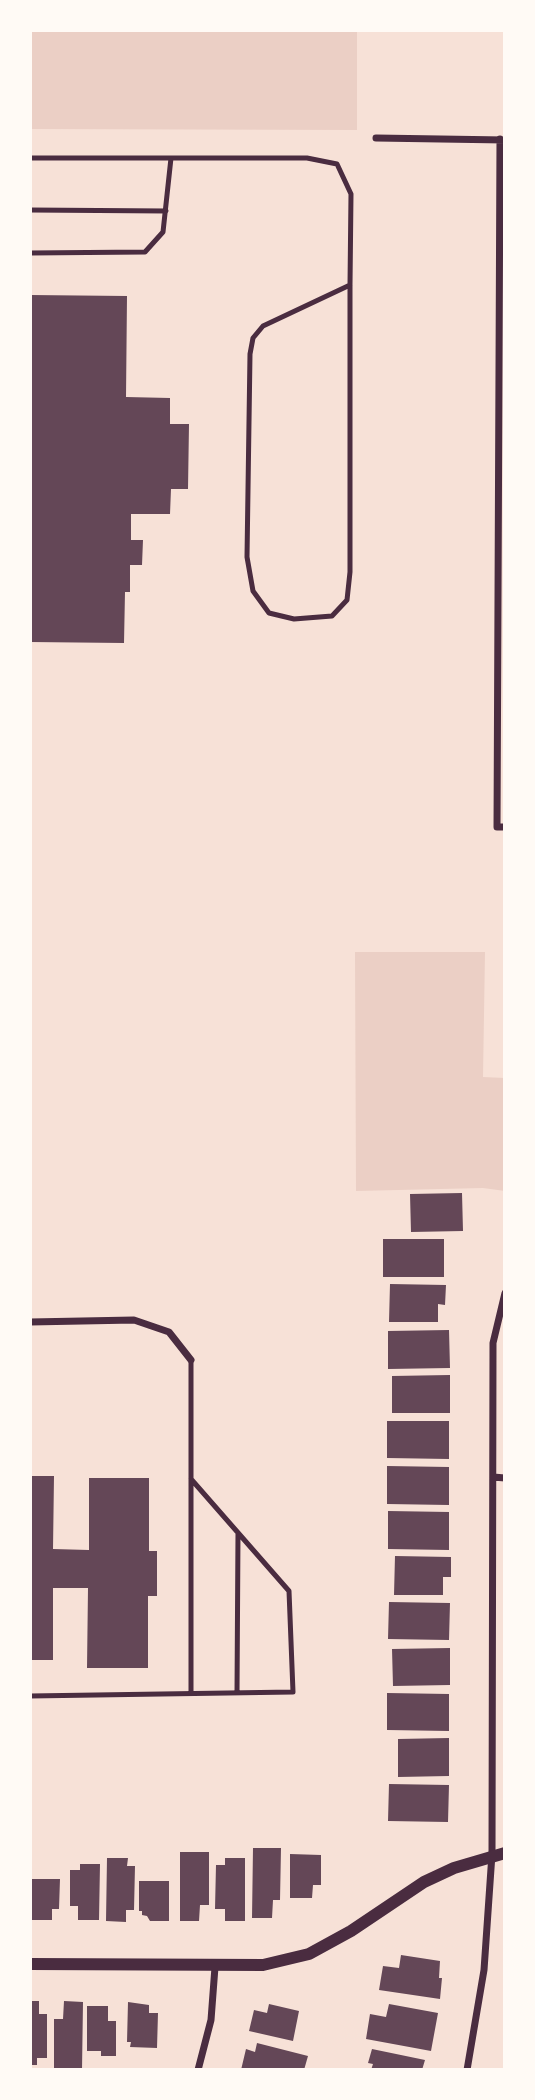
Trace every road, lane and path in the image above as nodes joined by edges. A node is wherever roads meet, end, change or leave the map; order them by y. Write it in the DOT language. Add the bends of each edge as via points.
graph roads {
  1 [pos="376,138"];
  2 [pos="503,139"];
  3 [pos="30,158"];
  4 [pos="171,158"];
  5 [pos="30,210"];
  6 [pos="166,211"];
  7 [pos="30,253"];
  8 [pos="350,285"];
  9 [pos="501,827"];
  10 [pos="505,1293"];
  11 [pos="30,1321"];
  12 [pos="191,1360"];
  13 [pos="493,1477"];
  14 [pos="505,1478"];
  15 [pos="191,1479"];
  16 [pos="238,1533"];
  17 [pos="191,1693"];
  18 [pos="237,1693"];
  19 [pos="30,1696"];
  20 [pos="505,1853"];
  21 [pos="492,1854"];
  22 [pos="30,1964"];
  23 [pos="215,1968"];
  24 [pos="468,2069"];
  25 [pos="198,2070"];
  26 [pos="477,2070"];
  1 -- 2 [label="street"];
  2 -- 9 [label="street"];
  3 -- 4 [label="lane"];
  4 -- 6 [label="lane"];
  4 -- 8 [label="lane" via="307,158 337,164 351,194"];
  5 -- 6 [label="lane"];
  6 -- 7 [label="lane" via="163,232 145,253"];
  8 -- 8 [label="lane" via="263,326 253,338 250,354 247,556 253,591 269,613 294,619 332,616 347,600"];
  10 -- 13 [label="street" via="493,1343"];
  11 -- 12 [label="street" via="134,1320 169,1332"];
  12 -- 15 [label="lane"];
  13 -- 14 [label="street"];
  13 -- 21 [label="street"];
  15 -- 16 [label="lane"];
  15 -- 17 [label="lane"];
  16 -- 18 [label="lane"];
  16 -- 18 [label="lane" via="289,1591 293,1692"];
  17 -- 18 [label="lane"];
  17 -- 19 [label="lane"];
  20 -- 21 [label="street"];
  21 -- 23 [label="street" via="424,1882 309,1954 263,1965"];
  21 -- 24 [label="street" via="484,1970"];
  22 -- 23 [label="street"];
  23 -- 25 [label="street" via="211,2020"];
  24 -- 26 [label="street"];
}
